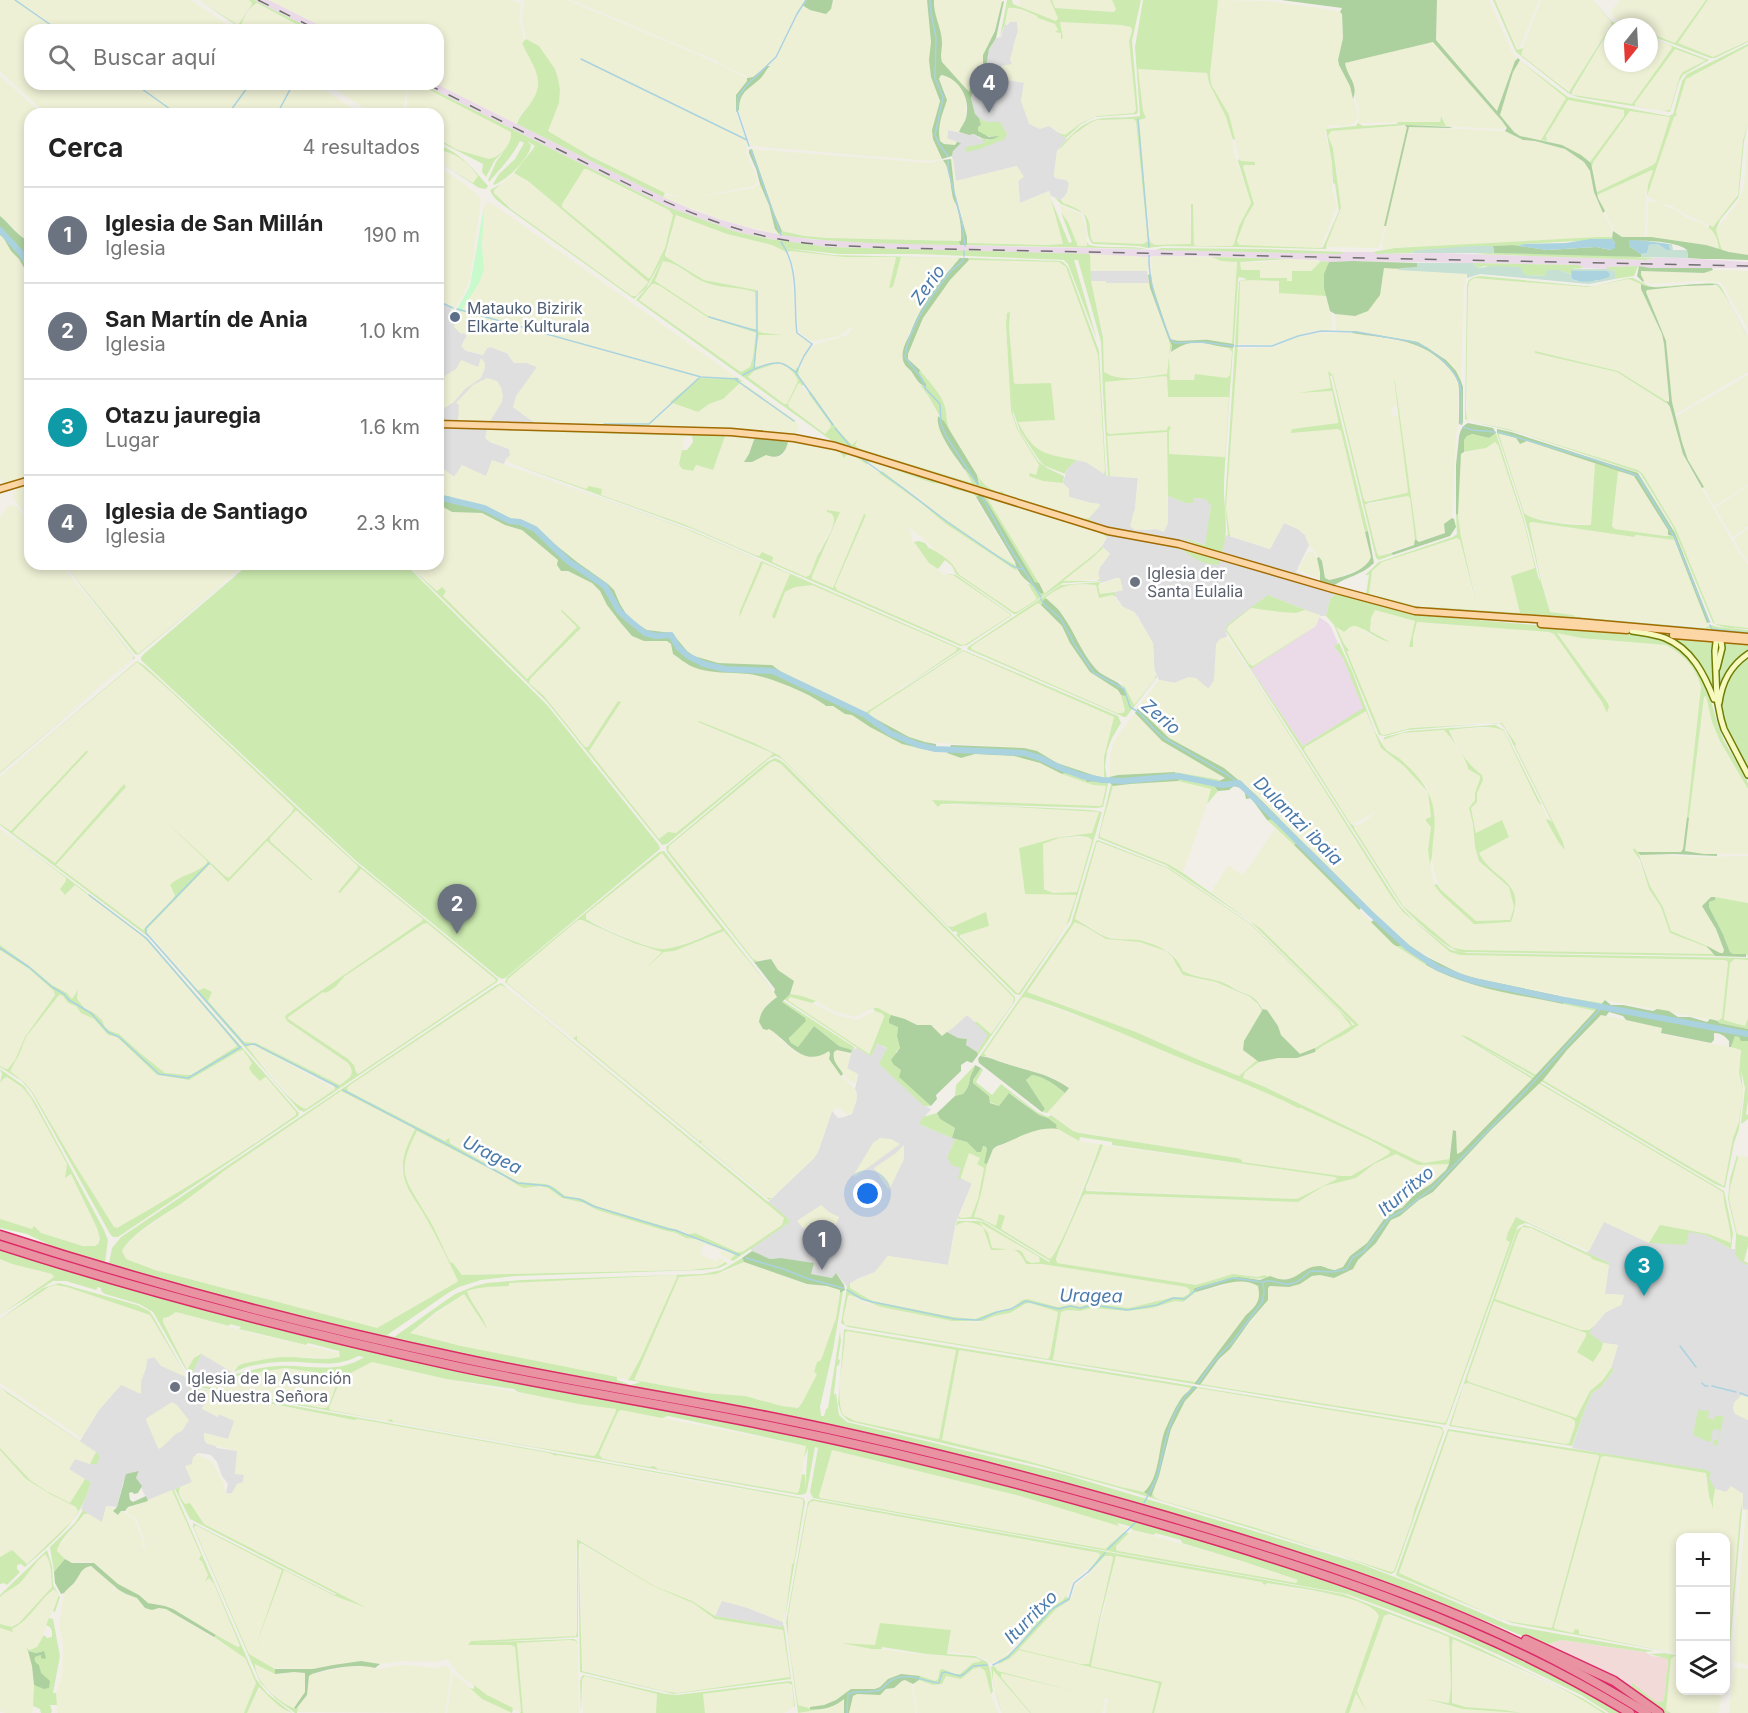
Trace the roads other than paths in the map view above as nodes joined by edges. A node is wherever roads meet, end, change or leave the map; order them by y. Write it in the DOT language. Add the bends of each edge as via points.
graph roads {
  1 [pos="444,424"];
  2 [pos="24,482"];
  3 [pos="0,489"];
  4 [pos="1466,615"];
  5 [pos="1632,631"];
  6 [pos="1690,632"];
  7 [pos="1733,636"];
  8 [pos="1719,639"];
  9 [pos="1748,639"];
  10 [pos="1748,654"];
  11 [pos="1719,710"];
  12 [pos="1748,775"];
  13 [pos="0,1235"];
  14 [pos="0,1245"];
  15 [pos="1366,1580"];
  16 [pos="1630,1713"];
  17 [pos="1647,1713"];
  18 [pos="1659,1713"];
  1 -- 4 [label="main road" via="731,432 819,442 1108,531 1179,544 1405,608"];
  2 -- 3 [label="main road"];
  4 -- 5 [label="main road"];
  4 -- 6 [label="main road"];
  5 -- 8 [label="main road"];
  5 -- 11 [label="main road" via="1665,638 1690,656 1702,670"];
  6 -- 7 [label="main road"];
  6 -- 8 [label="main road"];
  7 -- 8 [label="main road"];
  7 -- 9 [label="main road"];
  8 -- 9 [label="main road"];
  8 -- 11 [label="main road"];
  10 -- 11 [label="main road" via="1727,676"];
  11 -- 12 [label="main road" via="1724,729"];
  13 -- 15 [label="highway" via="187,1291 346,1332 472,1361 770,1417 999,1470 1197,1525"];
  14 -- 16 [label="highway" via="311,1333 524,1380 829,1439 1134,1516 1293,1564 1424,1611 1564,1674"];
  15 -- 17 [label="highway" via="1528,1646"];
  15 -- 18 [label="highway" via="1546,1648 1614,1681"];
}
